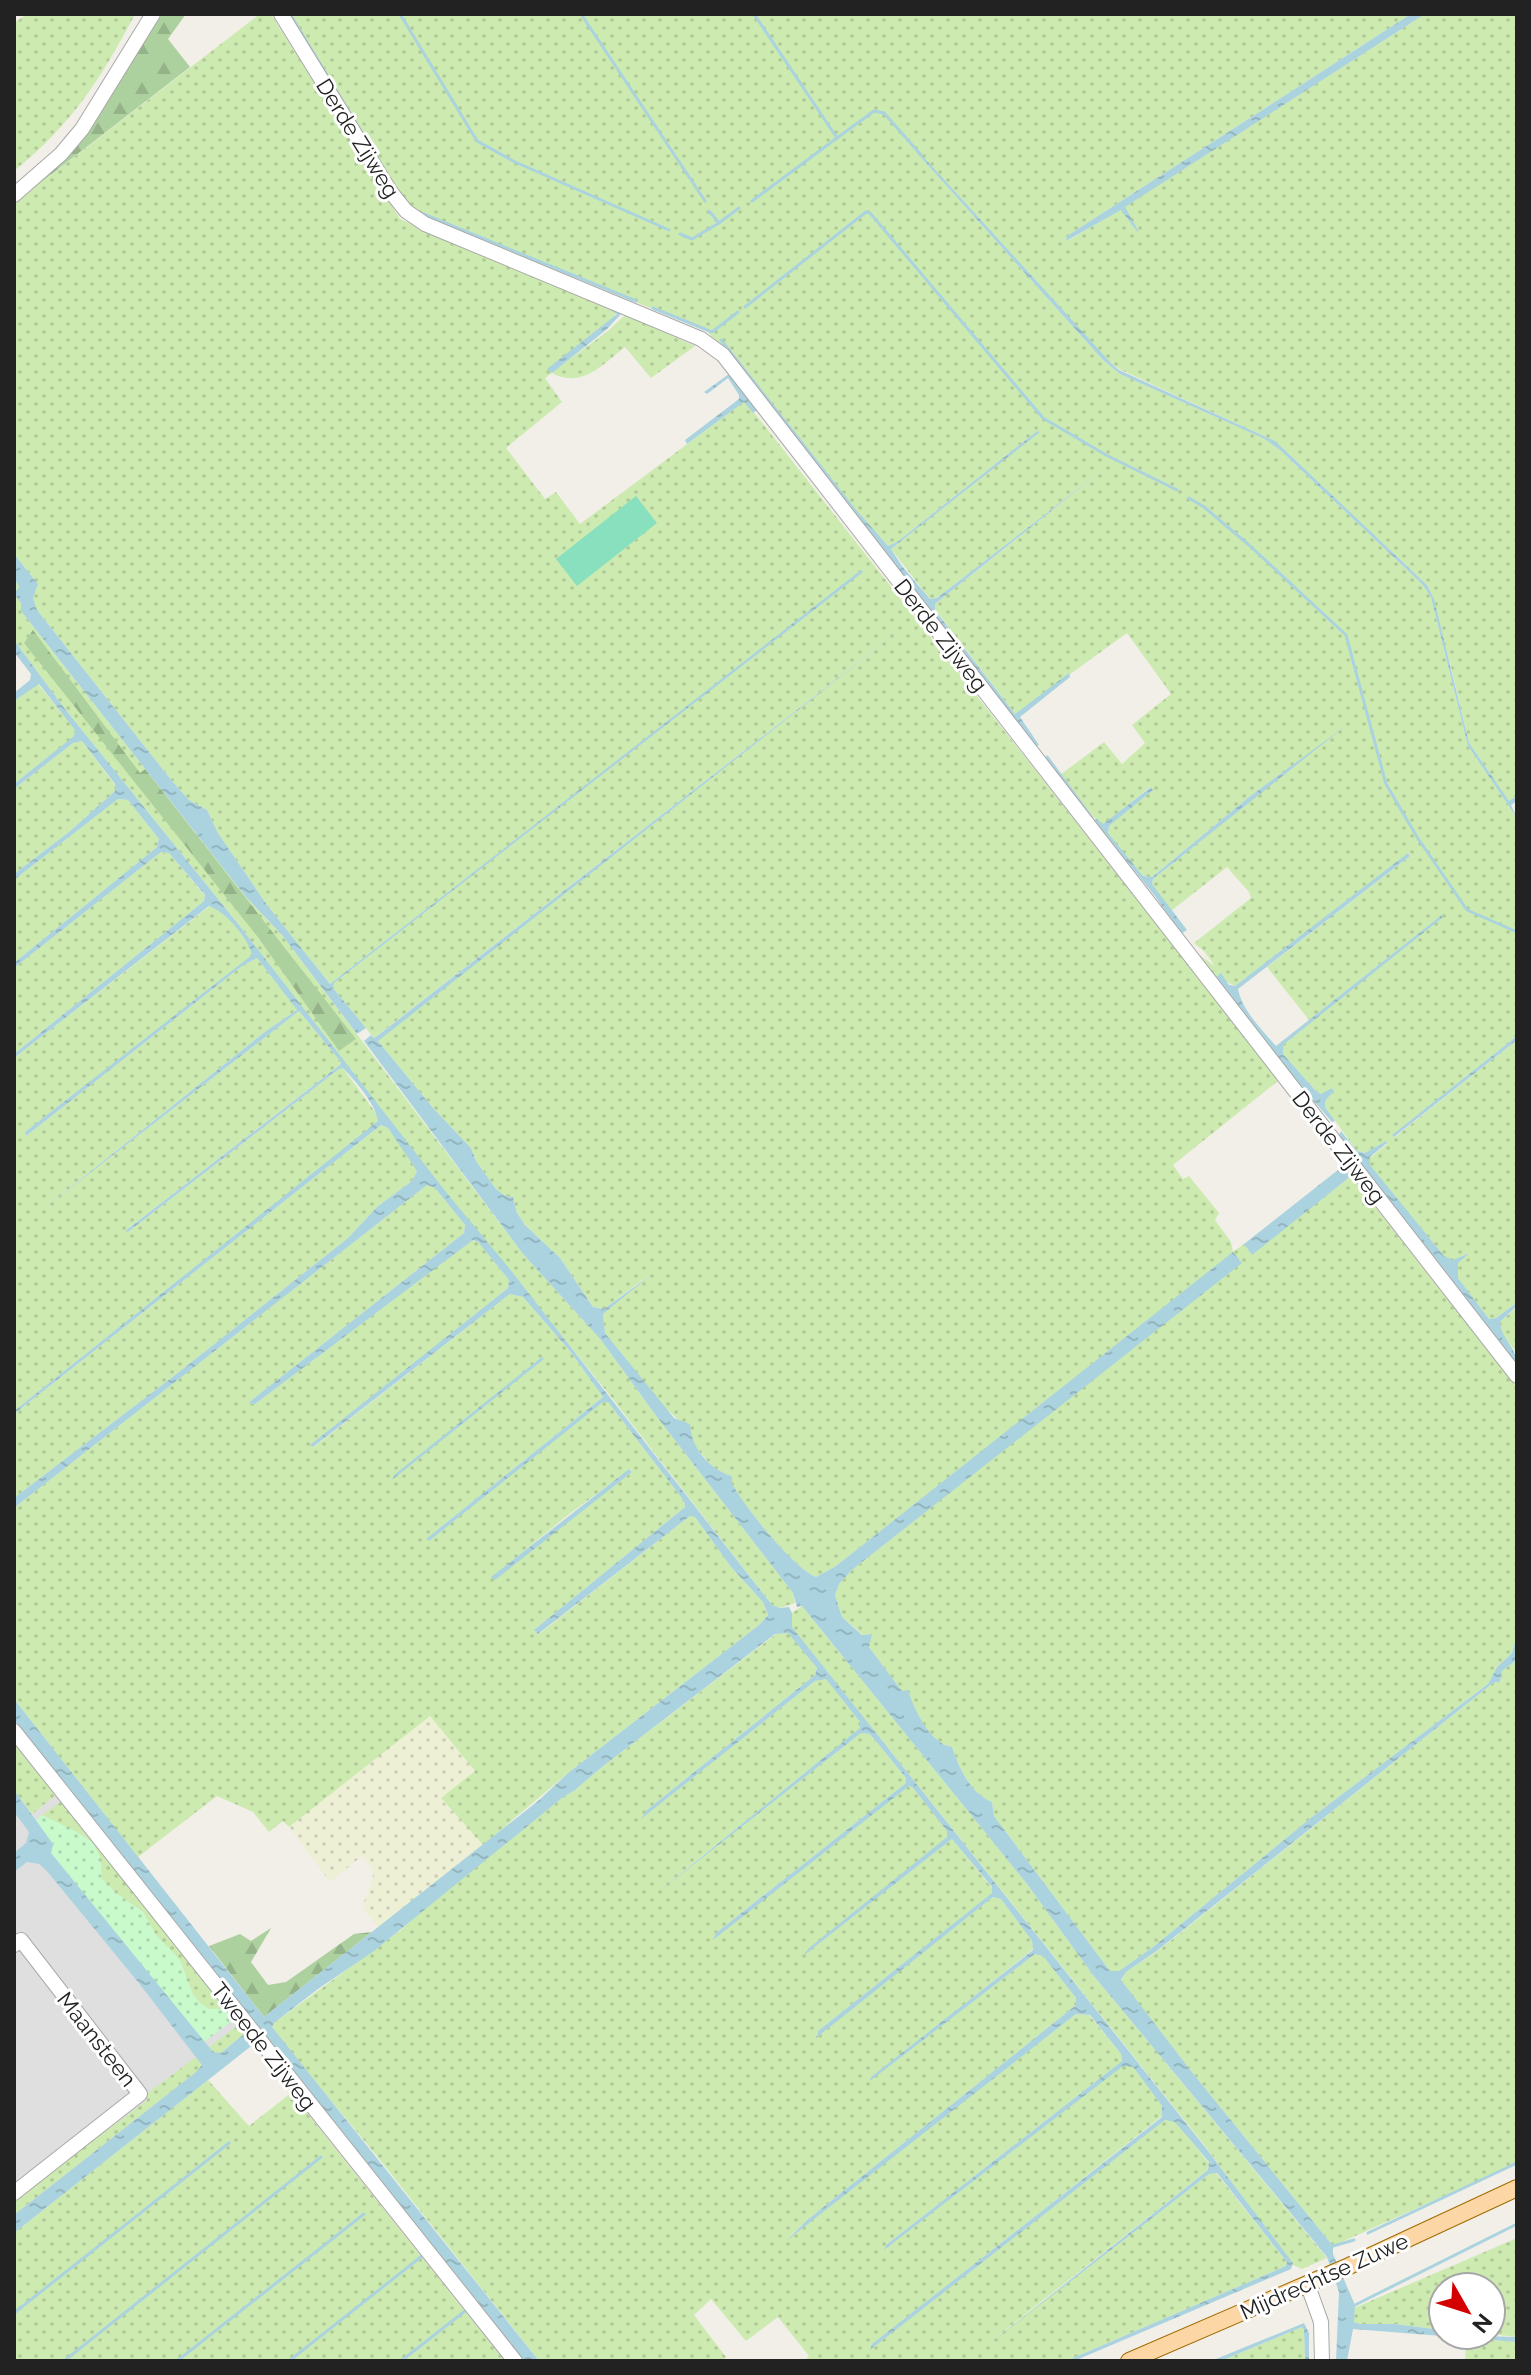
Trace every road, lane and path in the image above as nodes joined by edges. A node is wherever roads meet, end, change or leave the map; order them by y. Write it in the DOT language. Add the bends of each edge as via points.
graph roads {
  1 [pos="153,14"];
  2 [pos="281,14"];
  3 [pos="14,195"];
  4 [pos="1517,1376"];
  5 [pos="14,1731"];
  6 [pos="14,1945"];
  7 [pos="1517,2188"];
  8 [pos="14,2193"];
  9 [pos="1307,2283"];
  10 [pos="515,2361"];
  11 [pos="1129,2361"];
  12 [pos="1322,2361"];
  1 -- 3 [label="street" via="82,129"];
  2 -- 4 [label="street, Derde Zijweg" via="406,211 425,224 701,339 723,355"];
  5 -- 10 [label="street, Tweede Zijweg"];
  6 -- 8 [label="street, Maansteen" via="21,1940 140,2094"];
  7 -- 9 [label="main road, Mijdrechtse Zuwe"];
  9 -- 11 [label="main road, Mijdrechtse Zuwe"];
  9 -- 12 [label="street" via="1321,2322"];
}
